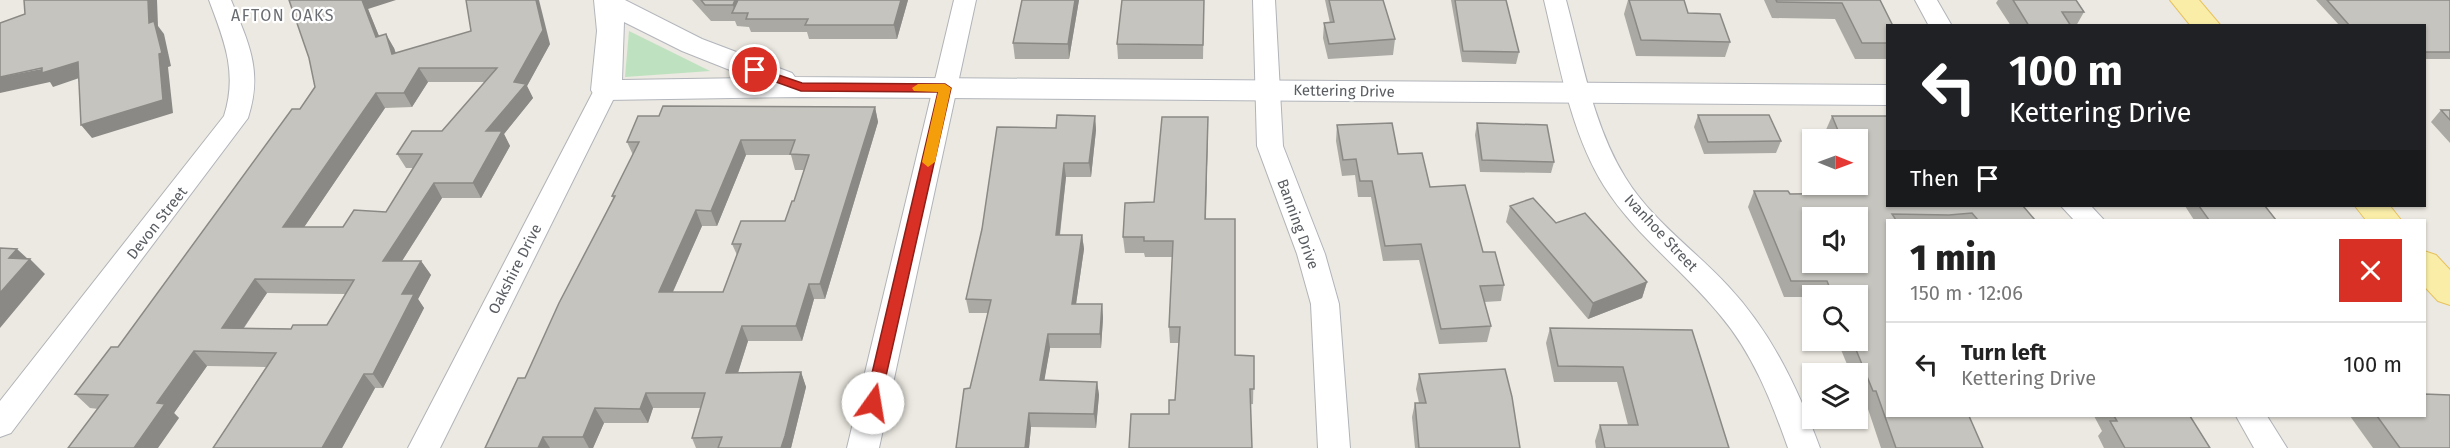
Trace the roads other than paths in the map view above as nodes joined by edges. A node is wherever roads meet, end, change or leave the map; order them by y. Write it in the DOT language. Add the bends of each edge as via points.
graph roads {
  1 [pos="220,0"];
  2 [pos="965,0"];
  3 [pos="1264,0"];
  4 [pos="1555,0"];
  5 [pos="1926,0"];
  6 [pos="2184,0"];
  7 [pos="610,1"];
  8 [pos="1940,24"];
  9 [pos="2205,24"];
  10 [pos="801,87"];
  11 [pos="945,88"];
  12 [pos="606,90"];
  13 [pos="1266,90"];
  14 [pos="1580,94"];
  15 [pos="1886,95"];
  16 [pos="2075,207"];
  17 [pos="2372,207"];
  18 [pos="2090,219"];
  19 [pos="2384,219"];
  20 [pos="2426,266"];
  21 [pos="2450,292"];
  22 [pos="2252,417"];
  23 [pos="0,424"];
  24 [pos="424,448"];
  25 [pos="863,448"];
  26 [pos="1334,448"];
  27 [pos="1804,448"];
  28 [pos="2271,448"];
  1 -- 23 [label="street, Devon Street" via="245,67 246,83 236,118"];
  2 -- 11 [label="street"];
  3 -- 13 [label="street, Banning Drive"];
  4 -- 14 [label="street, Ivanhoe Street"];
  5 -- 8 [label="street"];
  6 -- 9 [label="main road"];
  7 -- 10 [label="street, Kettering Drive" via="692,45"];
  7 -- 12 [label="street, Kettering Drive"];
  10 -- 11 [label="street, Kettering Drive"];
  10 -- 12 [label="street, Kettering Drive"];
  11 -- 13 [label="street, Kettering Drive"];
  11 -- 25 [label="street"];
  12 -- 24 [label="street, Oakshire Drive"];
  13 -- 14 [label="street, Kettering Drive"];
  13 -- 26 [label="street, Banning Drive" via="1270,146 1311,254 1325,304"];
  14 -- 15 [label="street, Kettering Drive"];
  14 -- 27 [label="street, Ivanhoe Street" via="1595,143 1626,199 1731,308 1764,352"];
  16 -- 18 [label="street"];
  17 -- 19 [label="main road"];
  20 -- 21 [label="main road"];
  22 -- 28 [label="street"];
}
